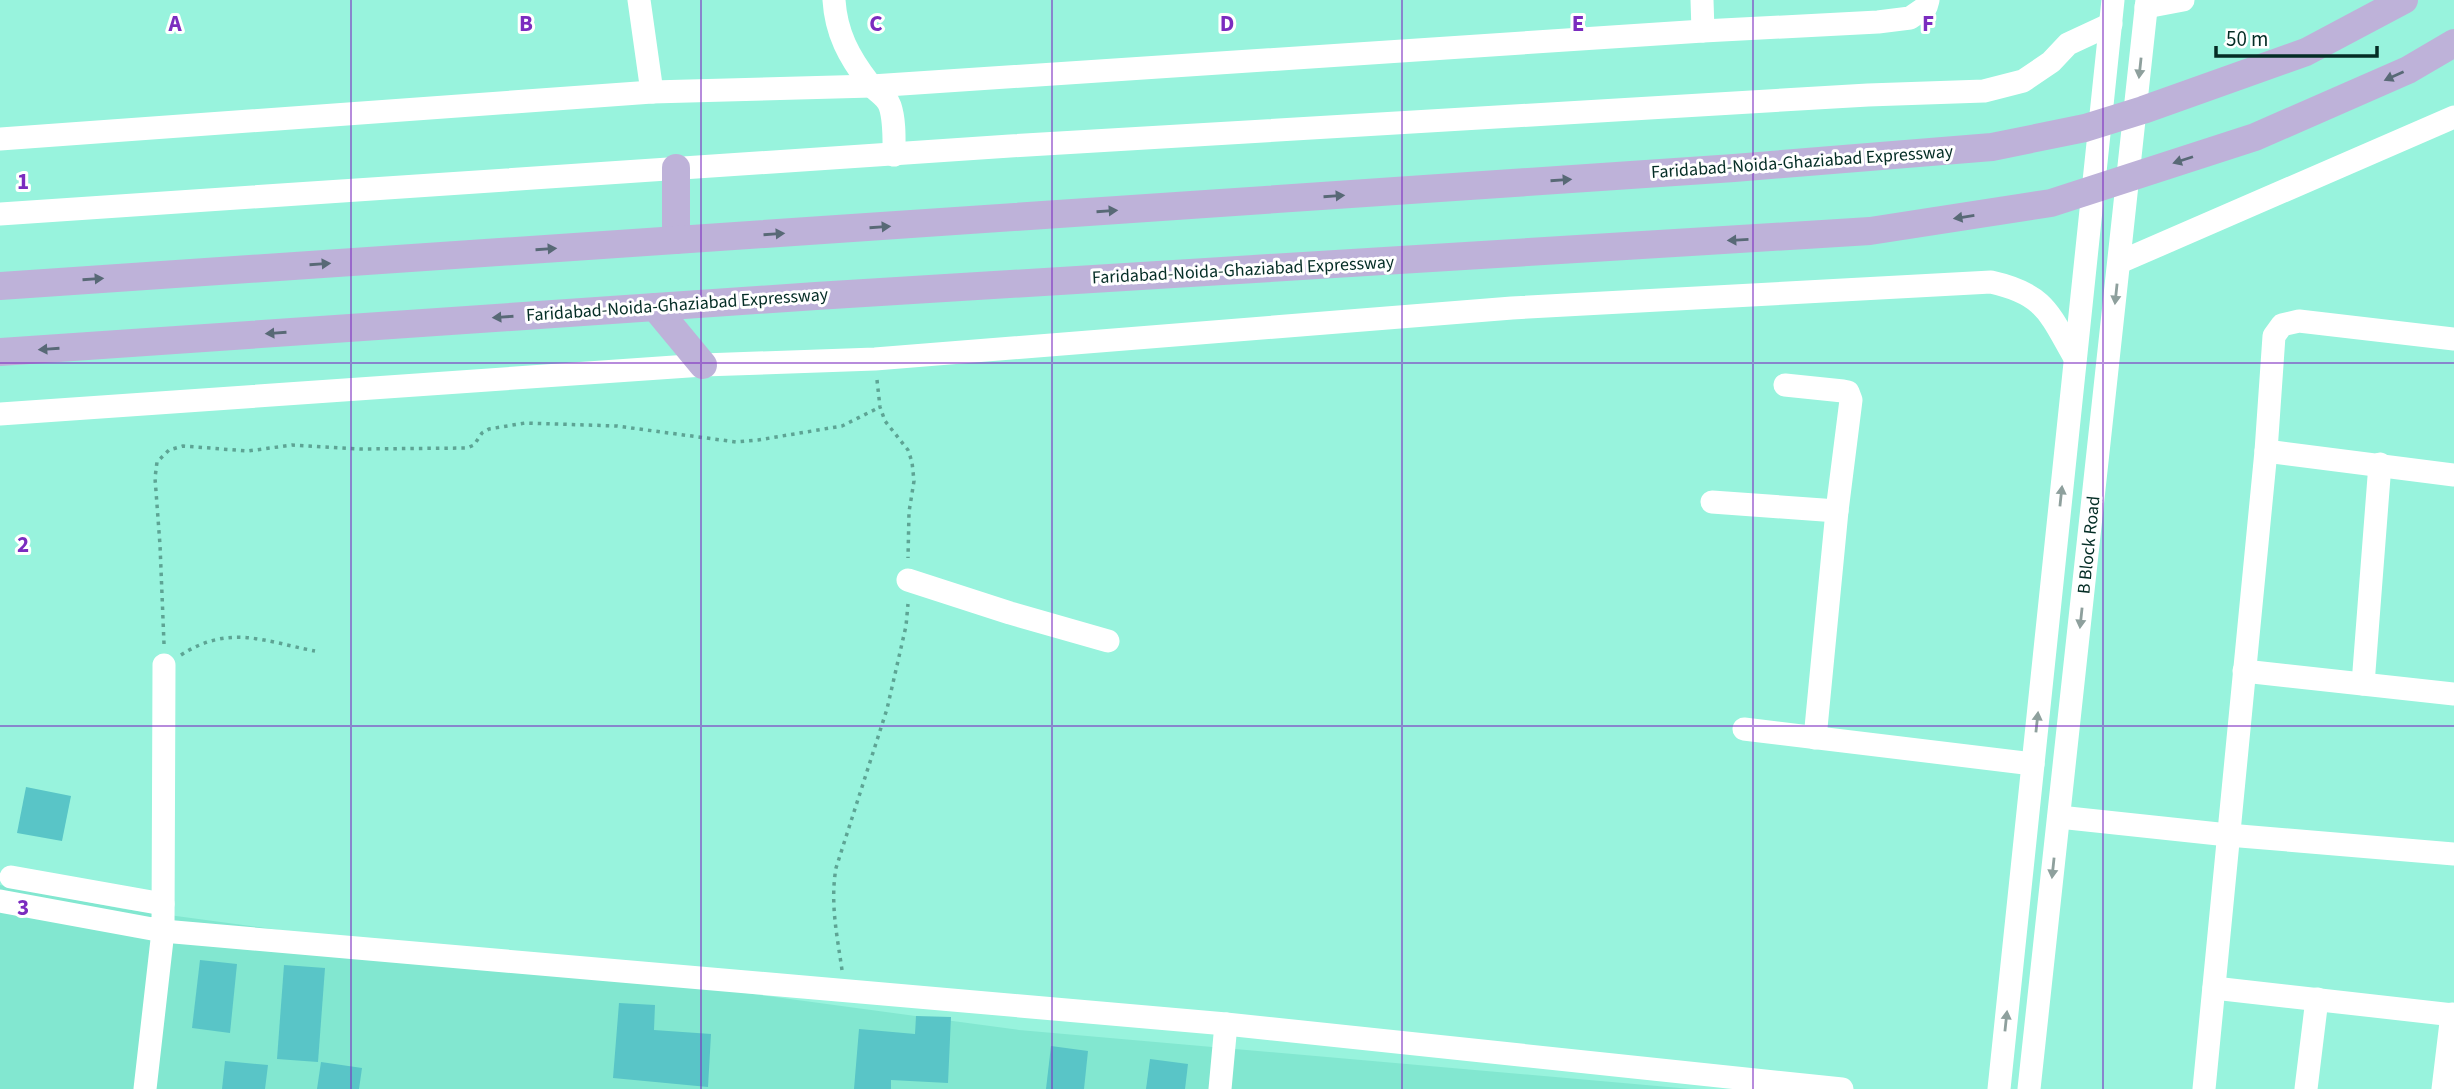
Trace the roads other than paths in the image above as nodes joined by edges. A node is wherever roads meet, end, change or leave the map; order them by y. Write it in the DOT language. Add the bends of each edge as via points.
graph roads {
  1 [pos="639,0"];
  2 [pos="834,0"];
  3 [pos="1702,0"];
  4 [pos="1928,0"];
  5 [pos="2113,0"];
  6 [pos="2183,0"];
  7 [pos="2404,0"];
  8 [pos="2147,3"];
  9 [pos="2110,23"];
  10 [pos="1703,31"];
  11 [pos="2454,43"];
  12 [pos="872,86"];
  13 [pos="652,92"];
  14 [pos="2454,117"];
  15 [pos="0,139"];
  16 [pos="894,155"];
  17 [pos="676,169"];
  18 [pos="0,214"];
  19 [pos="676,240"];
  20 [pos="2120,262"];
  21 [pos="0,286"];
  22 [pos="655,307"];
  23 [pos="2454,339"];
  24 [pos="0,352"];
  25 [pos="2076,358"];
  26 [pos="703,365"];
  27 [pos="1785,385"];
  28 [pos="0,414"];
  29 [pos="2266,451"];
  30 [pos="2380,464"];
  31 [pos="2454,475"];
  32 [pos="1712,502"];
  33 [pos="1837,511"];
  34 [pos="908,579"];
  35 [pos="1108,641"];
  36 [pos="164,665"];
  37 [pos="2244,670"];
  38 [pos="2363,684"];
  39 [pos="2454,694"];
  40 [pos="1744,729"];
  41 [pos="1815,738"];
  42 [pos="2033,764"];
  43 [pos="2059,817"];
  44 [pos="2228,835"];
  45 [pos="2454,854"];
  46 [pos="10,877"];
  47 [pos="0,901"];
  48 [pos="163,904"];
  49 [pos="163,931"];
  50 [pos="2214,988"];
  51 [pos="2317,999"];
  52 [pos="2453,1015"];
  53 [pos="1226,1024"];
  54 [pos="145,1089"];
  55 [pos="1220,1089"];
  56 [pos="1842,1089"];
  57 [pos="1999,1089"];
  58 [pos="2029,1089"];
  59 [pos="2204,1089"];
  60 [pos="2306,1089"];
  61 [pos="2443,1089"];
  1 -- 13 [label="street"];
  2 -- 12 [label="street" via="836,25 846,50"];
  3 -- 10 [label="street"];
  4 -- 10 [label="street" via="1926,7 1910,18"];
  5 -- 9 [label="street, B Block Road"];
  6 -- 8 [label="street"];
  19 -- 7 [label="main road, Faridabad-Noida-Ghaziabad Expressway, one-way" via="1993,147 2085,128 2306,52"];
  8 -- 20 [label="street, B Block Road, one-way"];
  9 -- 16 [label="street" via="2068,44 2022,81 1984,92 1868,95"];
  9 -- 25 [label="street, B Block Road"];
  10 -- 12 [label="street"];
  11 -- 22 [label="main road, Faridabad-Noida-Ghaziabad Expressway, one-way" via="2408,70 2255,137 2051,203 1870,232"];
  12 -- 13 [label="street"];
  12 -- 16 [label="street" via="884,94 891,107"];
  13 -- 15 [label="street"];
  14 -- 20 [label="street"];
  16 -- 17 [label="street"];
  17 -- 18 [label="street"];
  17 -- 19 [label="main road"];
  21 -- 19 [label="main road, Faridabad-Noida-Ghaziabad Expressway, one-way"];
  20 -- 43 [label="street, B Block Road, one-way"];
  22 -- 24 [label="main road, Faridabad-Noida-Ghaziabad Expressway, one-way"];
  22 -- 26 [label="main road"];
  23 -- 29 [label="street" via="2299,321 2281,325 2274,336"];
  25 -- 26 [label="street" via="2045,306 2017,288 1991,282 1512,308 875,359"];
  42 -- 25 [label="street, B Block Road, one-way"];
  26 -- 28 [label="street"];
  27 -- 33 [label="street" via="1843,391 1850,396"];
  29 -- 30 [label="street"];
  29 -- 37 [label="street"];
  30 -- 31 [label="street"];
  30 -- 38 [label="street"];
  32 -- 33 [label="street"];
  33 -- 41 [label="street"];
  34 -- 35 [label="street"];
  36 -- 48 [label="street"];
  37 -- 38 [label="street"];
  37 -- 44 [label="street"];
  38 -- 39 [label="street"];
  40 -- 41 [label="street"];
  41 -- 42 [label="street"];
  57 -- 42 [label="street, B Block Road, one-way"];
  43 -- 44 [label="street"];
  43 -- 58 [label="street, B Block Road, one-way"];
  44 -- 45 [label="street"];
  44 -- 50 [label="street"];
  46 -- 48 [label="street"];
  47 -- 49 [label="street"];
  48 -- 49 [label="street"];
  49 -- 53 [label="street"];
  49 -- 54 [label="street"];
  50 -- 51 [label="street"];
  50 -- 59 [label="street"];
  51 -- 52 [label="street"];
  51 -- 60 [label="street"];
  52 -- 61 [label="street"];
  53 -- 55 [label="street"];
  53 -- 56 [label="street"];
}
